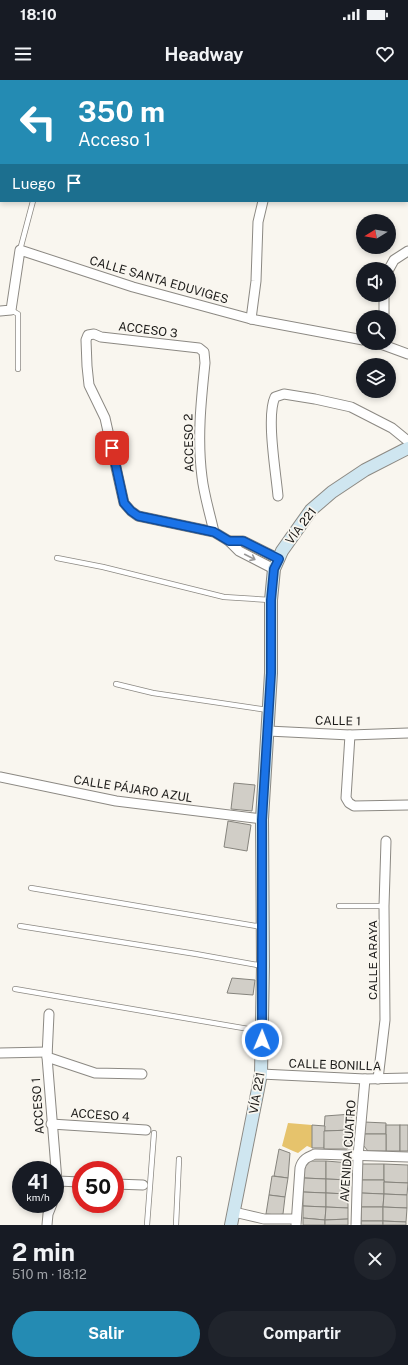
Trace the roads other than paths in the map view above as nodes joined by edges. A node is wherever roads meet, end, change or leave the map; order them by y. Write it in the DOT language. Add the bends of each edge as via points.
graph roads {
  1 [pos="33,202"];
  2 [pos="263,202"];
  3 [pos="20,250"];
  4 [pos="408,251"];
  5 [pos="393,262"];
  6 [pos="11,310"];
  7 [pos="0,311"];
  8 [pos="252,319"];
  9 [pos="356,339"];
  10 [pos="396,349"];
  11 [pos="204,352"];
  12 [pos="408,354"];
  13 [pos="18,369"];
  14 [pos="408,441"];
  15 [pos="408,448"];
  16 [pos="278,496"];
  17 [pos="214,532"];
  18 [pos="57,558"];
  19 [pos="276,564"];
  20 [pos="271,600"];
  21 [pos="116,684"];
  22 [pos="269,710"];
  23 [pos="268,731"];
  24 [pos="408,733"];
  25 [pos="350,735"];
  26 [pos="0,777"];
  27 [pos="408,805"];
  28 [pos="262,820"];
  29 [pos="386,841"];
  30 [pos="31,888"];
  31 [pos="339,906"];
  32 [pos="384,906"];
  33 [pos="20,926"];
  34 [pos="262,927"];
  35 [pos="263,966"];
  36 [pos="15,989"];
  37 [pos="49,1014"];
  38 [pos="262,1031"];
  39 [pos="0,1053"];
  40 [pos="47,1054"];
  41 [pos="142,1074"];
  42 [pos="261,1074"];
  43 [pos="408,1078"];
  44 [pos="365,1079"];
  45 [pos="378,1079"];
  46 [pos="51,1124"];
  47 [pos="150,1132"];
  48 [pos="358,1156"];
  49 [pos="408,1157"];
  50 [pos="179,1159"];
  51 [pos="55,1161"];
  52 [pos="124,1184"];
  53 [pos="143,1185"];
  54 [pos="234,1212"];
  55 [pos="48,1213"];
  56 [pos="296,1222"];
  57 [pos="48,1225"];
  58 [pos="147,1225"];
  59 [pos="176,1225"];
  60 [pos="231,1225"];
  61 [pos="356,1225"];
  1 -- 3 [label="lane"];
  2 -- 8 [label="street" via="258,222"];
  3 -- 6 [label="street"];
  3 -- 8 [label="street, CALLE SANTA EDUVIGES" via="133,287"];
  4 -- 5 [label="street"];
  6 -- 7 [label="street"];
  6 -- 13 [label="lane" via="18,314"];
  8 -- 9 [label="street, CALLE SANTA EDUVIGES"];
  10 -- 12 [label="street"];
  11 -- 17 [label="street, ACCESO 2" via="200,462"];
  11 -- 17 [label="street, ACCESO 3" via="199,348 101,337 94,334 88,335 86,340 89,385 105,418 124,503 138,516"];
  14 -- 16 [label="street" via="392,428 351,407 284,394 275,397 272,404 272,435"];
  15 -- 19 [label="main road, VÍA 221" via="365,470 311,510 282,551"];
  17 -- 19 [label="street" via="239,551"];
  18 -- 20 [label="lane" via="224,597"];
  19 -- 20 [label="main road, VÍA 221"];
  20 -- 22 [label="main road, VÍA 221"];
  21 -- 22 [label="lane" via="153,693"];
  22 -- 23 [label="main road, VÍA 221"];
  23 -- 25 [label="street, CALLE 1"];
  23 -- 28 [label="main road, VÍA 221"];
  24 -- 25 [label="street, CALLE 1"];
  25 -- 27 [label="street" via="346,798 349,804"];
  26 -- 28 [label="street, CALLE PÁJARO AZUL" via="116,801"];
  28 -- 34 [label="main road, VÍA 221"];
  29 -- 32 [label="street, CALLE ARAYA"];
  30 -- 34 [label="lane"];
  31 -- 32 [label="lane"];
  32 -- 45 [label="street, CALLE ARAYA" via="385,1020"];
  33 -- 35 [label="lane"];
  34 -- 35 [label="main road, VÍA 221"];
  35 -- 38 [label="main road, VÍA 221"];
  36 -- 38 [label="lane"];
  37 -- 40 [label="street, ACCESO 1"];
  38 -- 42 [label="main road, VÍA 221"];
  39 -- 40 [label="street"];
  40 -- 41 [label="street" via="95,1073"];
  40 -- 46 [label="street, ACCESO 1"];
  42 -- 44 [label="street, CALLE BONILLA"];
  42 -- 54 [label="main road, VÍA 221"];
  43 -- 45 [label="street, CALLE BONILLA"];
  44 -- 45 [label="street, CALLE BONILLA"];
  44 -- 48 [label="street, AVENIDA CUATRO"];
  46 -- 47 [label="street, ACCESO 4"];
  46 -- 51 [label="street, ACCESO 1"];
  47 -- 58 [label="lane"];
  48 -- 49 [label="street"];
  48 -- 56 [label="street" via="315,1154 301,1162"];
  48 -- 61 [label="street, AVENIDA CUATRO"];
  50 -- 59 [label="lane"];
  52 -- 53 [label="street"];
  54 -- 56 [label="street" via="264,1219"];
  54 -- 60 [label="main road, VÍA 221"];
  55 -- 57 [label="street"];
}
